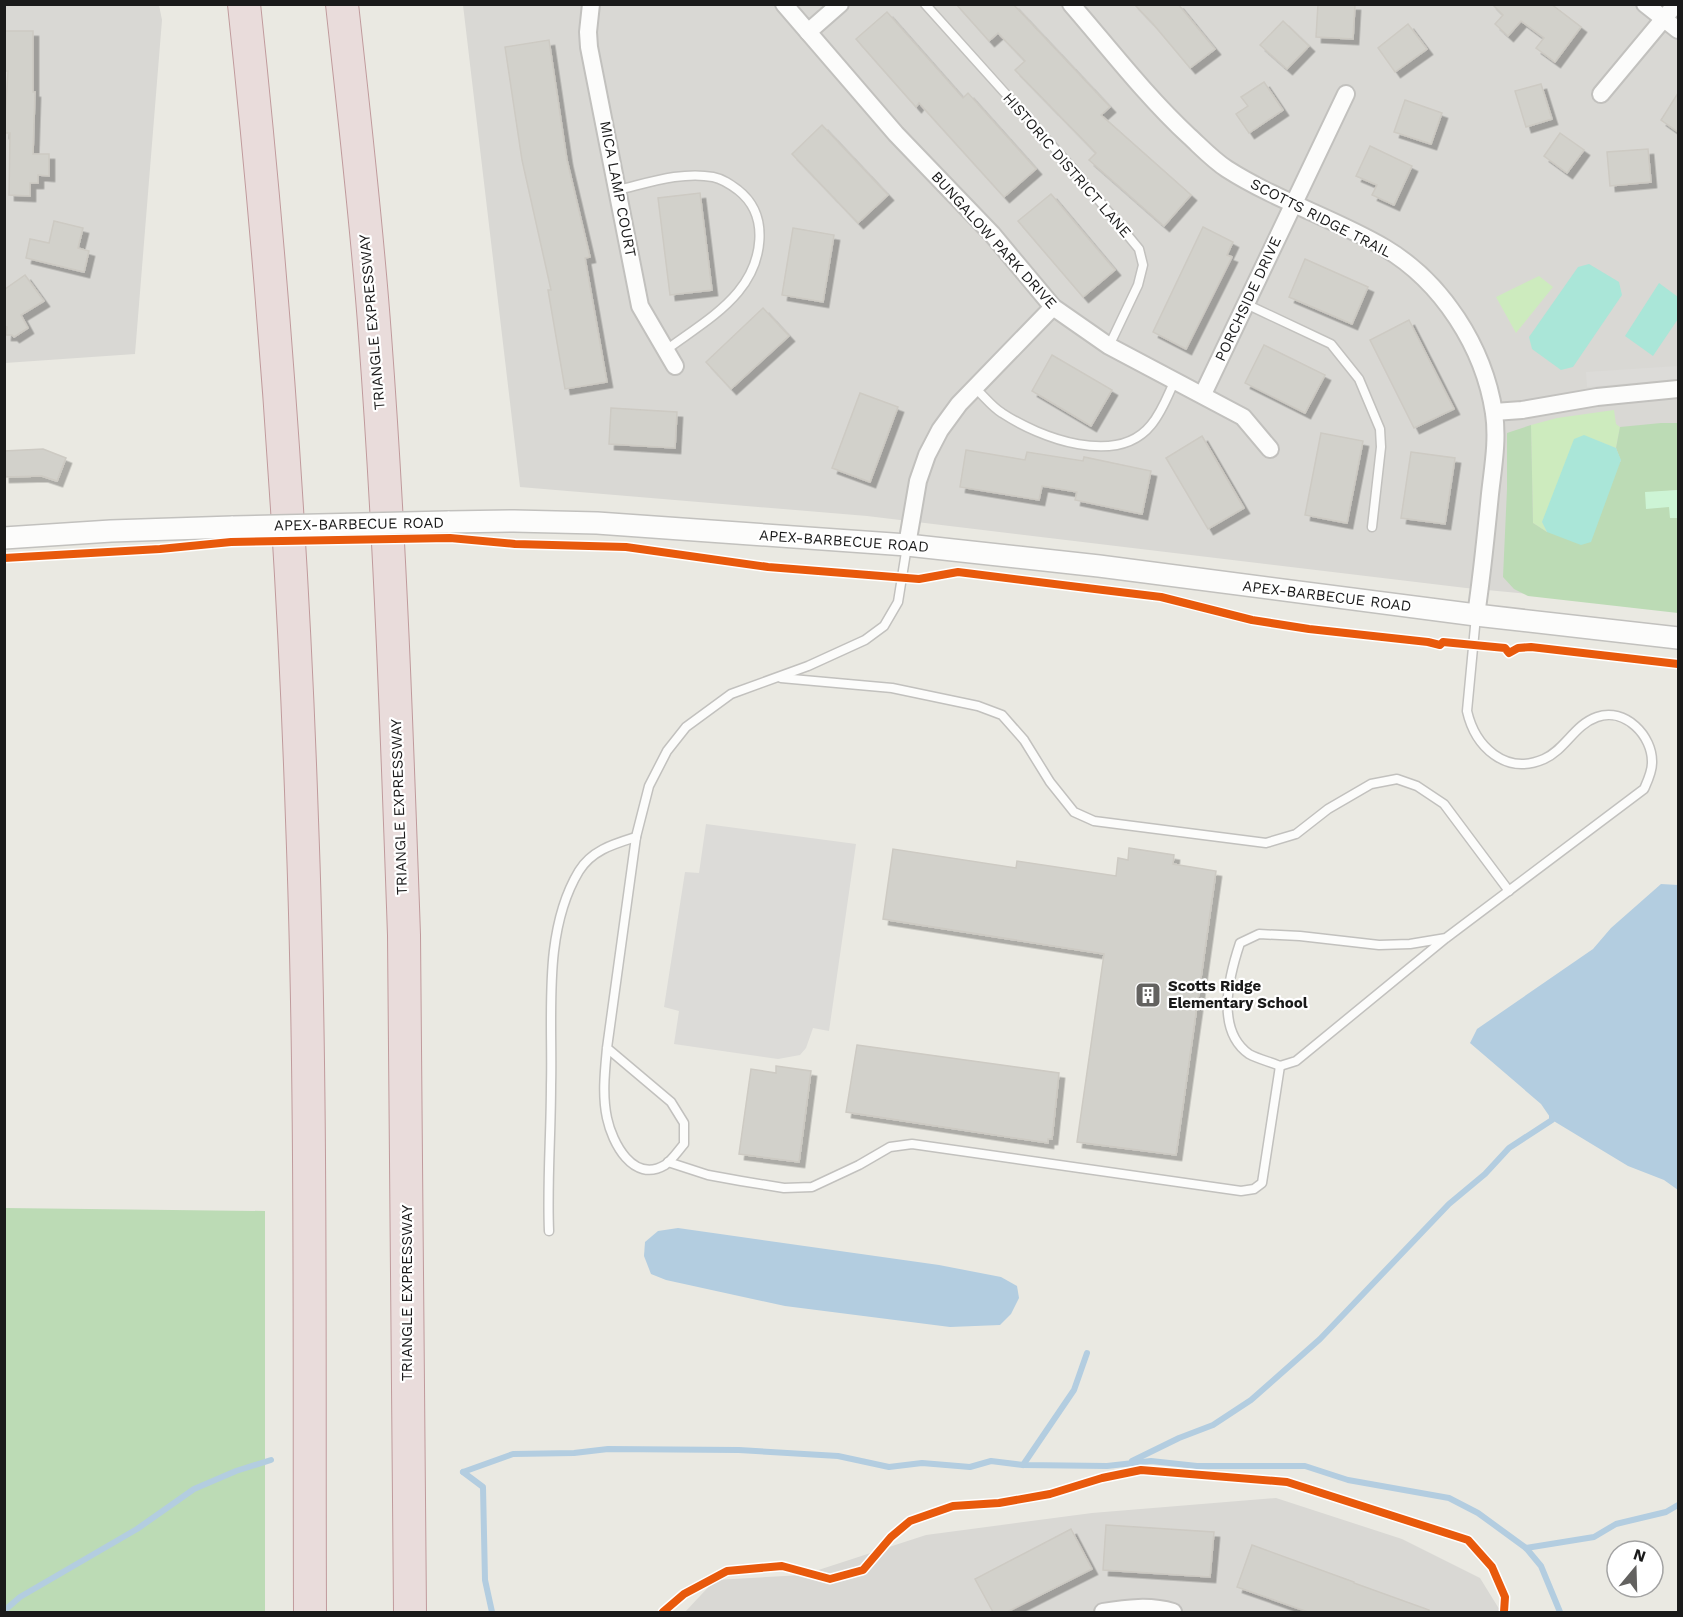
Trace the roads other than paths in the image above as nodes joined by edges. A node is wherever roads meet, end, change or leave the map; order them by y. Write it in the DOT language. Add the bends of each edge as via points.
graph roads {
  1 [pos="244,4"];
  2 [pos="342,4"];
  3 [pos="591,4"];
  4 [pos="784,4"];
  5 [pos="840,4"];
  6 [pos="925,4"];
  7 [pos="1071,4"];
  8 [pos="1645,4"];
  9 [pos="1676,4"];
  10 [pos="1665,20"];
  11 [pos="1678,30"];
  12 [pos="808,32"];
  13 [pos="1346,94"];
  14 [pos="1601,94"];
  15 [pos="618,190"];
  16 [pos="1292,204"];
  17 [pos="1246,304"];
  18 [pos="1053,307"];
  19 [pos="1109,346"];
  20 [pos="666,350"];
  21 [pos="675,366"];
  22 [pos="1175,380"];
  23 [pos="975,388"];
  24 [pos="1678,389"];
  25 [pos="1203,394"];
  26 [pos="1494,412"];
  27 [pos="1270,449"];
  28 [pos="1372,527"];
  29 [pos="4,538"];
  30 [pos="907,545"];
  31 [pos="1476,615"];
  32 [pos="1678,638"];
  33 [pos="777,677"];
  34 [pos="636,837"];
  35 [pos="1509,891"];
  36 [pos="1446,938"];
  37 [pos="607,1048"];
  38 [pos="1280,1066"];
  39 [pos="668,1162"];
  40 [pos="549,1231"];
  41 [pos="310,1612"];
  42 [pos="410,1612"];
  43 [pos="1103,1612"];
  44 [pos="1173,1612"];
  1 -- 41 [label="highway" via="283,435 302,810"];
  2 -- 42 [label="highway, TRIANGLE EXPRESSWAY" via="375,335 389,554 404,935"];
  3 -- 15 [label="street, MICA LAMP COURT" via="589,47"];
  4 -- 12 [label="street, BUNGALOW PARK DRIVE"];
  5 -- 12 [label="street"];
  6 -- 19 [label="lane, HISTORIC DISTRICT LANE" via="1074,170 1139,249 1143,265 1138,285"];
  7 -- 16 [label="street, SCOTTS RIDGE TRAIL" via="1166,114 1199,146 1224,167"];
  8 -- 10 [label="street"];
  9 -- 10 [label="street"];
  10 -- 11 [label="street"];
  10 -- 14 [label="street"];
  12 -- 18 [label="street, BUNGALOW PARK DRIVE" via="896,134 992,234"];
  13 -- 16 [label="street, PORCHSIDE DRIVE"];
  15 -- 20 [label="street, MICA LAMP COURT" via="640,306"];
  15 -- 20 [label="lane" via="673,178 715,177 746,196 760,228 756,261 737,293"];
  16 -- 17 [label="street, PORCHSIDE DRIVE"];
  16 -- 26 [label="street, SCOTTS RIDGE TRAIL" via="1384,247 1413,267 1439,293 1476,353"];
  17 -- 25 [label="street, PORCHSIDE DRIVE"];
  17 -- 28 [label="lane" via="1331,344 1359,379 1380,429"];
  18 -- 19 [label="street, BUNGALOW PARK DRIVE"];
  18 -- 23 [label="street"];
  19 -- 22 [label="street, BUNGALOW PARK DRIVE"];
  20 -- 21 [label="street, MICA LAMP COURT"];
  22 -- 23 [label="lane" via="1151,425 1134,439 1094,447 1029,428 1001,412"];
  22 -- 25 [label="street, BUNGALOW PARK DRIVE"];
  23 -- 30 [label="street" via="940,430 927,455 918,481"];
  24 -- 26 [label="street"];
  25 -- 27 [label="street, BUNGALOW PARK DRIVE" via="1243,417"];
  26 -- 31 [label="street, SCOTTS RIDGE TRAIL" via="1495,452"];
  29 -- 30 [label="street, APEX-BARBECUE ROAD, bridge" via="233,526 514,521 597,523"];
  30 -- 31 [label="street, APEX-BARBECUE ROAD"];
  30 -- 33 [label="lane" via="898,602 884,626 866,640"];
  31 -- 32 [label="street, APEX-BARBECUE ROAD"];
  31 -- 35 [label="lane" via="1467,711 1470,726 1493,755 1505,761 1545,759 1584,723 1600,716 1627,720 1643,733 1653,761 1644,789"];
  33 -- 34 [label="lane" via="731,694 686,727 667,751 649,786"];
  33 -- 35 [label="lane" via="892,688 978,706 1002,715 1074,812 1095,821 1266,843 1296,834 1328,809 1371,784 1397,779 1417,786 1444,804"];
  34 -- 37 [label="lane"];
  34 -- 40 [label="lane" via="603,847 580,869 562,907 553,954"];
  35 -- 36 [label="lane"];
  36 -- 38 [label="lane" via="1296,1061"];
  36 -- 38 [label="lane" via="1379,945 1258,934 1240,943 1227,1005 1233,1036 1249,1054"];
  37 -- 39 [label="lane" via="671,1102 684,1123 684,1144"];
  37 -- 39 [label="lane" via="606,1116 614,1143 632,1165 647,1169"];
  38 -- 39 [label="lane" via="1262,1184 1254,1189 1241,1191 912,1144 890,1147 812,1187 784,1188 741,1181"];
  43 -- 44 [label="street" via="1159,1608"];
}
